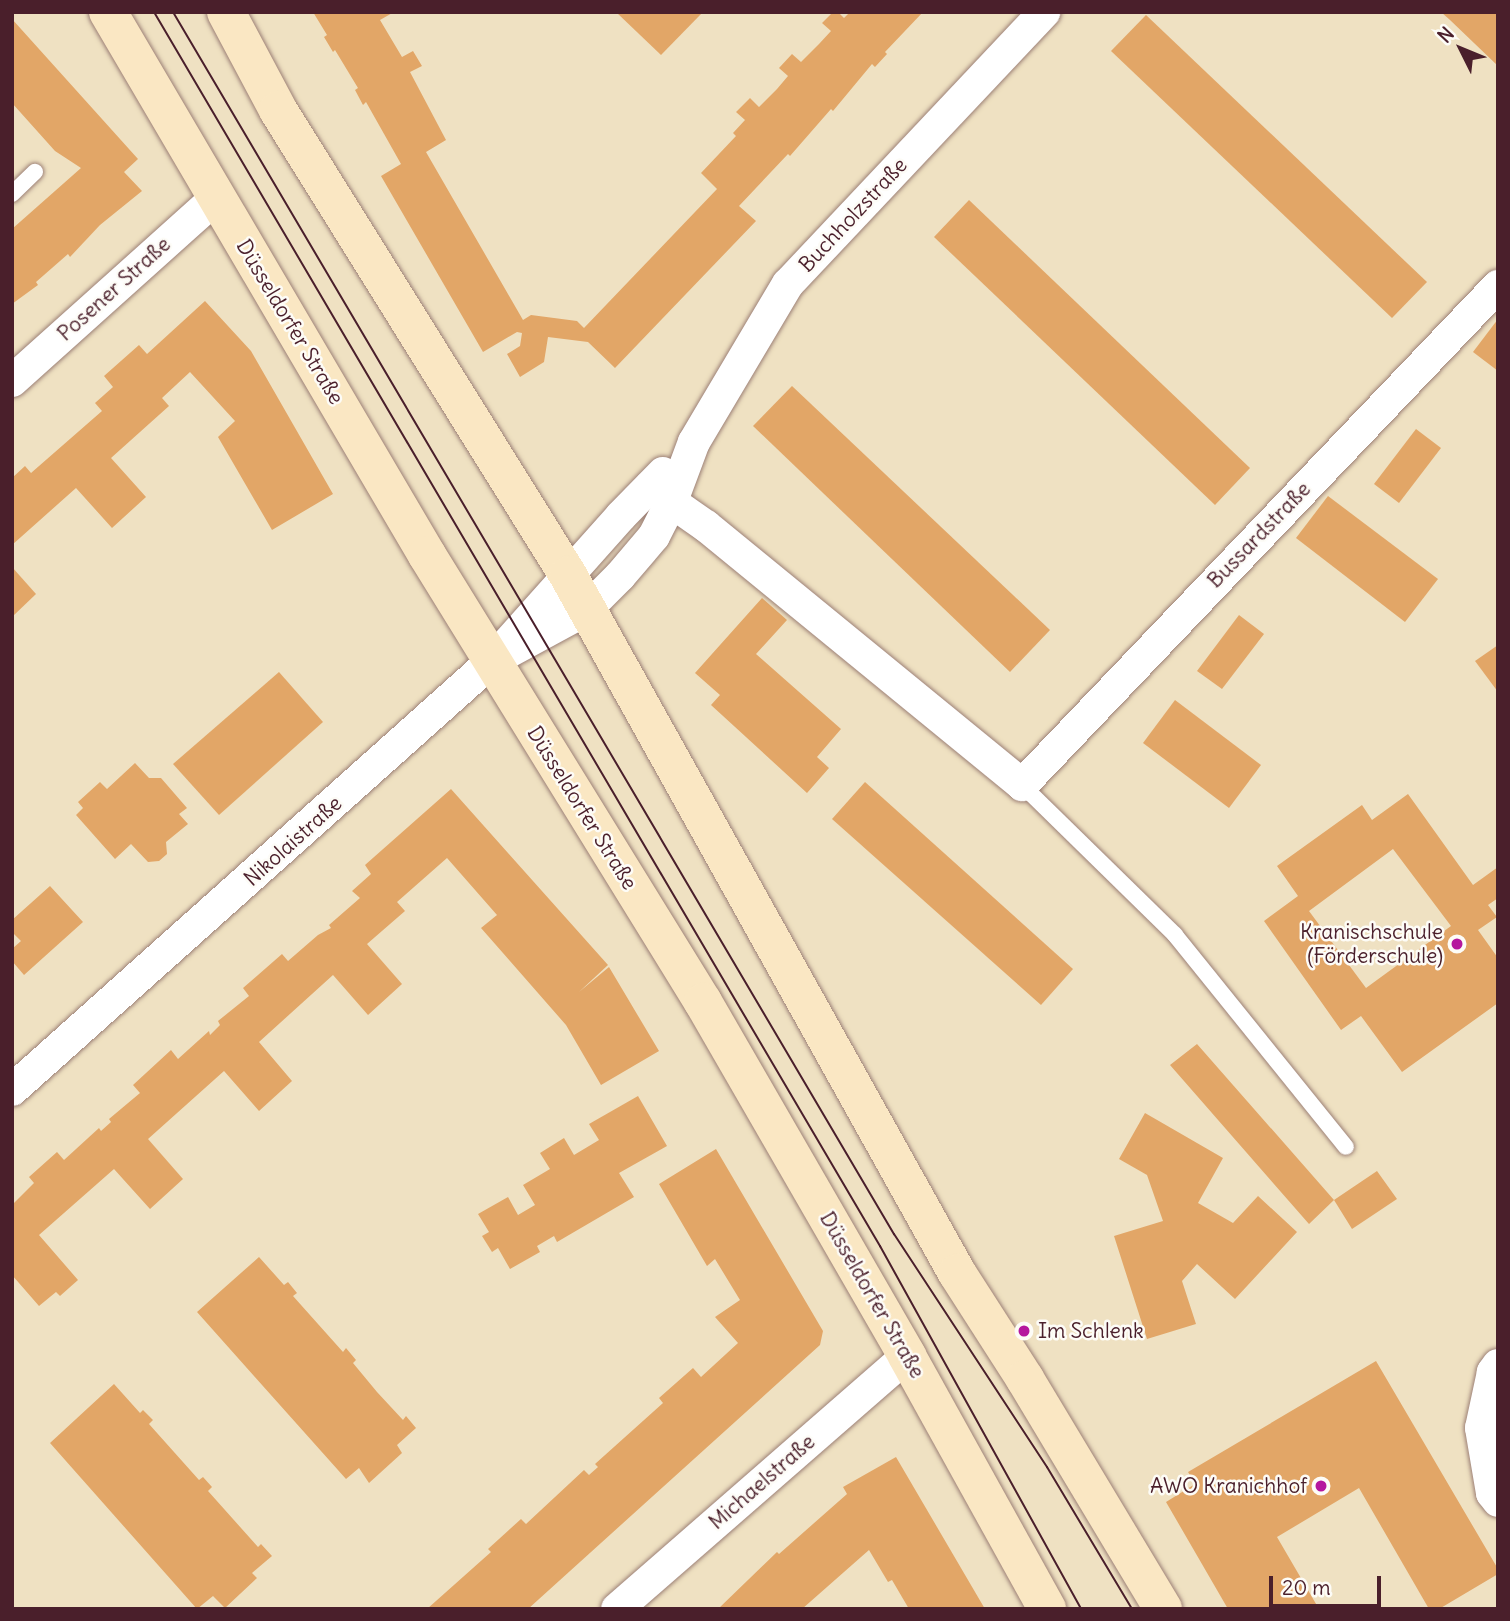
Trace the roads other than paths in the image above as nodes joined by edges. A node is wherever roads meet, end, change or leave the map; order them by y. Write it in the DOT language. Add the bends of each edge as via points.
graph roads {
  1 [pos="108,12"];
  2 [pos="226,12"];
  3 [pos="1044,12"];
  4 [pos="35,172"];
  5 [pos="12,194"];
  6 [pos="216,198"];
  7 [pos="1498,286"];
  8 [pos="12,381"];
  9 [pos="661,494"];
  10 [pos="568,575"];
  11 [pos="586,610"];
  12 [pos="492,661"];
  13 [pos="1022,785"];
  14 [pos="12,1090"];
  15 [pos="1346,1147"];
  16 [pos="907,1356"];
  17 [pos="1498,1365"];
  18 [pos="1498,1501"];
  19 [pos="617,1609"];
  20 [pos="1047,1609"];
  21 [pos="1163,1609"];
  1 -- 6 [label="main road, Düsseldorfer Straße"];
  2 -- 10 [label="main road" via="278,110"];
  3 -- 9 [label="street, Buchholzstraße" via="788,284"];
  4 -- 5 [label="lane"];
  6 -- 8 [label="street, Posener Straße"];
  6 -- 12 [label="main road, Düsseldorfer Straße"];
  7 -- 13 [label="street, Bussardstraße"];
  9 -- 10 [label="street, Buchholzstraße"];
  9 -- 11 [label="street, Buchholzstraße" via="654,536"];
  9 -- 13 [label="street"];
  10 -- 11 [label="main road"];
  10 -- 12 [label="street, Buchholzstraße"];
  11 -- 12 [label="street, Nikolaistraße"];
  11 -- 21 [label="main road" via="957,1273"];
  12 -- 14 [label="street, Nikolaistraße"];
  12 -- 16 [label="main road, Düsseldorfer Straße" via="703,1002"];
  13 -- 15 [label="lane" via="1175,935"];
  16 -- 19 [label="street, Michaelstraße"];
  16 -- 20 [label="main road, Düsseldorfer Straße"];
  17 -- 18 [label="street" via="1481,1428 1492,1493"];
}
